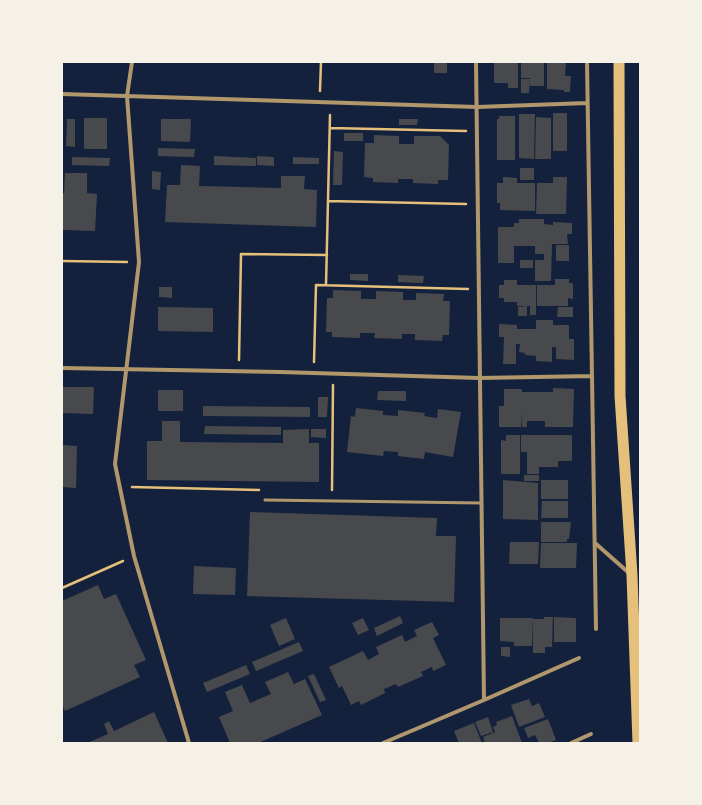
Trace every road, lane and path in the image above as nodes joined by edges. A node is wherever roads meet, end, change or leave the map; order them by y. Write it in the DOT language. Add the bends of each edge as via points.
graph roads {
  1 [pos="132,62"];
  2 [pos="321,62"];
  3 [pos="476,62"];
  4 [pos="587,62"];
  5 [pos="619,62"];
  6 [pos="62,94"];
  7 [pos="128,96"];
  8 [pos="320,102"];
  9 [pos="331,102"];
  10 [pos="587,104"];
  11 [pos="477,106"];
  12 [pos="330,128"];
  13 [pos="477,132"];
  14 [pos="328,201"];
  15 [pos="478,204"];
  16 [pos="327,255"];
  17 [pos="62,261"];
  18 [pos="139,262"];
  19 [pos="326,284"];
  20 [pos="478,289"];
  21 [pos="62,368"];
  22 [pos="126,368"];
  23 [pos="239,371"];
  24 [pos="313,373"];
  25 [pos="333,373"];
  26 [pos="592,376"];
  27 [pos="479,378"];
  28 [pos="119,486"];
  29 [pos="265,500"];
  30 [pos="332,501"];
  31 [pos="481,503"];
  32 [pos="595,543"];
  33 [pos="134,556"];
  34 [pos="632,576"];
  35 [pos="62,588"];
  36 [pos="596,629"];
  37 [pos="579,658"];
  38 [pos="484,700"];
  39 [pos="592,734"];
  40 [pos="189,743"];
  41 [pos="383,743"];
  42 [pos="571,743"];
  43 [pos="638,743"];
  1 -- 7 [label="street"];
  2 -- 8 [label="path"];
  3 -- 11 [label="street"];
  4 -- 10 [label="street"];
  5 -- 34 [label="highway" via="620,396"];
  6 -- 7 [label="street"];
  7 -- 8 [label="street"];
  7 -- 18 [label="street"];
  8 -- 9 [label="street"];
  9 -- 11 [label="street"];
  9 -- 12 [label="path"];
  10 -- 11 [label="street"];
  10 -- 26 [label="street"];
  11 -- 13 [label="street"];
  12 -- 13 [label="path"];
  12 -- 14 [label="path"];
  13 -- 15 [label="street"];
  14 -- 15 [label="path"];
  14 -- 16 [label="path"];
  15 -- 20 [label="street"];
  16 -- 19 [label="path"];
  16 -- 23 [label="path" via="241,254"];
  17 -- 18 [label="path"];
  18 -- 22 [label="street"];
  19 -- 20 [label="path"];
  19 -- 24 [label="path" via="316,284"];
  20 -- 27 [label="street"];
  21 -- 22 [label="street"];
  22 -- 23 [label="street"];
  22 -- 28 [label="street" via="115,464"];
  23 -- 24 [label="street"];
  24 -- 25 [label="street"];
  25 -- 27 [label="street"];
  25 -- 30 [label="path"];
  26 -- 27 [label="street"];
  26 -- 32 [label="street"];
  27 -- 31 [label="street"];
  28 -- 29 [label="path" via="266,490"];
  28 -- 33 [label="street"];
  29 -- 30 [label="lane"];
  30 -- 31 [label="lane"];
  31 -- 38 [label="street"];
  32 -- 34 [label="street"];
  32 -- 36 [label="street"];
  33 -- 35 [label="path"];
  33 -- 40 [label="street"];
  34 -- 43 [label="highway"];
  37 -- 38 [label="street"];
  38 -- 41 [label="street"];
  39 -- 42 [label="street"];
}
